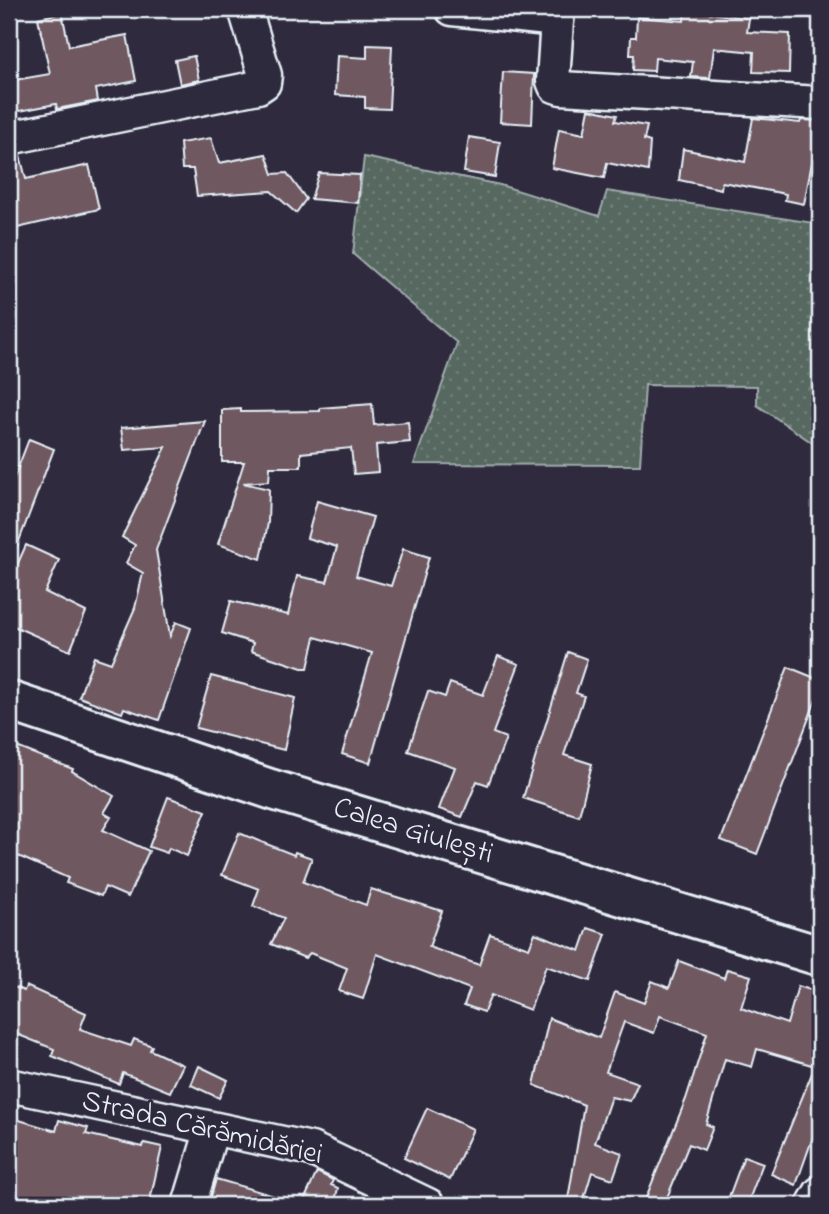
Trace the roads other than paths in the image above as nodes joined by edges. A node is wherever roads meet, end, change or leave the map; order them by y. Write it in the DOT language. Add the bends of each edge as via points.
graph roads {
  1 [pos="245,9"];
  2 [pos="452,9"];
  3 [pos="556,14"];
  4 [pos="820,103"];
  5 [pos="9,138"];
  6 [pos="9,701"];
  7 [pos="820,956"];
  8 [pos="9,1085"];
  9 [pos="212,1129"];
  10 [pos="820,1193"];
  11 [pos="417,1202"];
  12 [pos="189,1205"];
  13 [pos="813,1205"];
  1 -- 5 [label="street" via="264,83"];
  2 -- 3 [label="street"];
  3 -- 4 [label="street" via="555,86"];
  6 -- 7 [label="main road, Calea Giulești" via="270,789"];
  8 -- 9 [label="street, Strada Cărămidăriei"];
  9 -- 11 [label="street, Strada Cărămidăriei" via="311,1149"];
  9 -- 12 [label="street"];
  10 -- 13 [label="street"];
}
